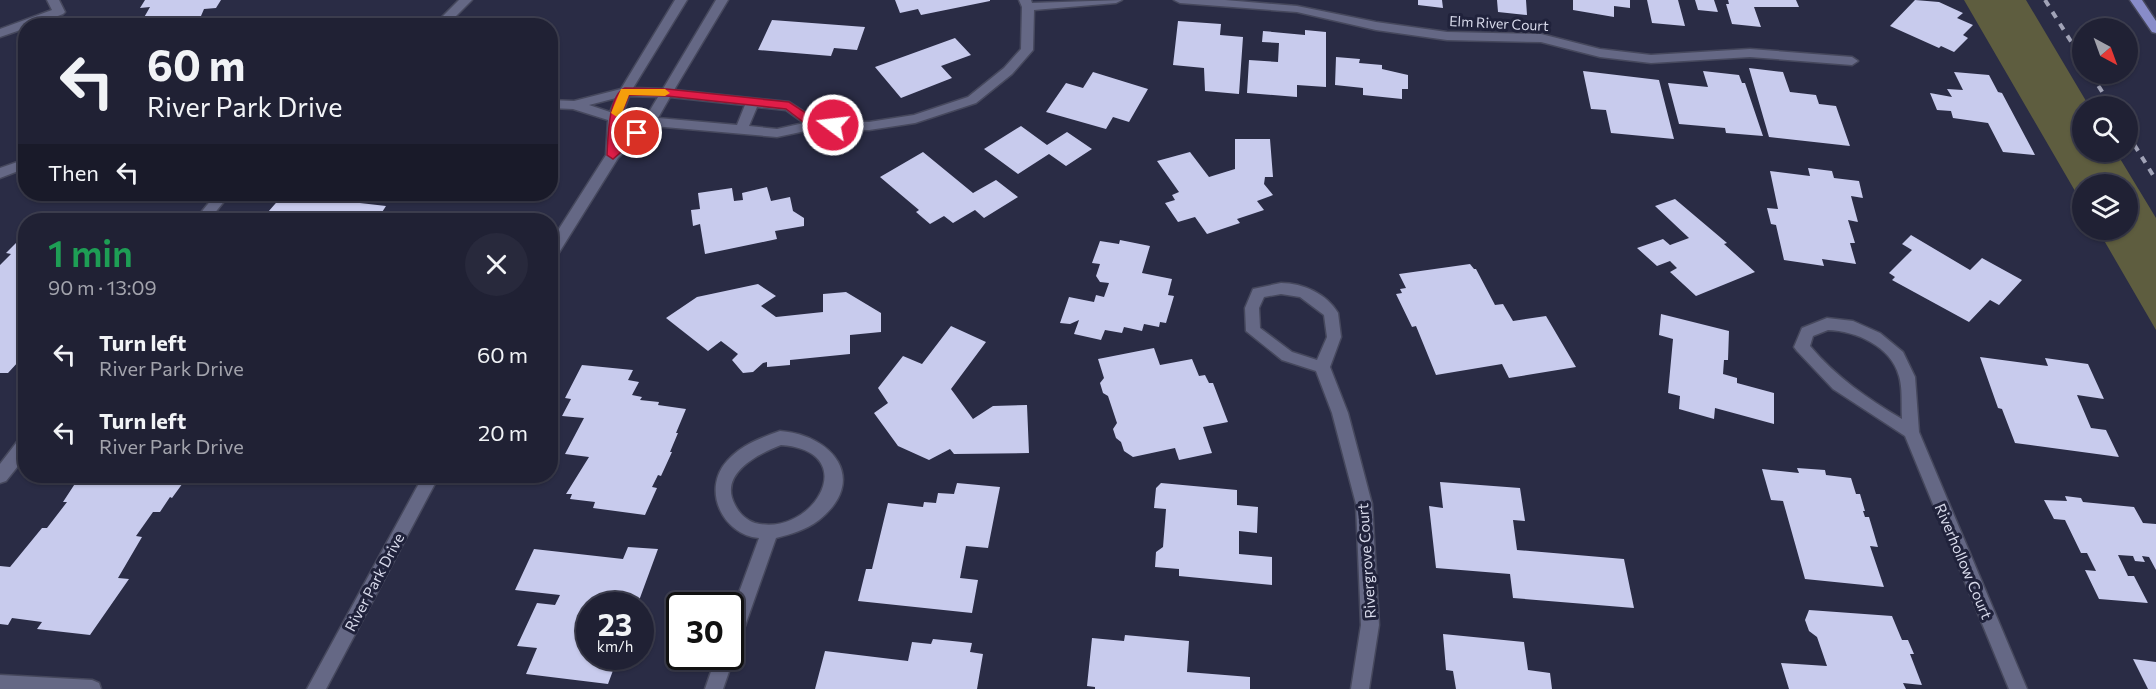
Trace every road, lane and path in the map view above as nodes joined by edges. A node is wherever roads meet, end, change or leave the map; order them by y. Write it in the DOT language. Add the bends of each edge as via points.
graph roads {
  1 [pos="53,0"];
  2 [pos="466,0"];
  3 [pos="681,0"];
  4 [pos="722,0"];
  5 [pos="1116,0"];
  6 [pos="1180,0"];
  7 [pos="2136,0"];
  8 [pos="1027,3"];
  9 [pos="42,18"];
  10 [pos="447,18"];
  11 [pos="18,27"];
  12 [pos="2156,29"];
  13 [pos="0,33"];
  14 [pos="1852,61"];
  15 [pos="625,92"];
  16 [pos="667,93"];
  17 [pos="753,102"];
  18 [pos="558,104"];
  19 [pos="574,105"];
  20 [pos="615,118"];
  21 [pos="649,122"];
  22 [pos="815,125"];
  23 [pos="741,130"];
  24 [pos="613,155"];
  25 [pos="18,166"];
  26 [pos="0,173"];
  27 [pos="217,201"];
  28 [pos="208,213"];
  29 [pos="558,242"];
  30 [pos="1322,367"];
  31 [pos="1911,432"];
  32 [pos="18,453"];
  33 [pos="0,476"];
  34 [pos="427,483"];
  35 [pos="770,532"];
  36 [pos="744,604"];
  37 [pos="721,670"];
  38 [pos="0,684"];
  39 [pos="92,689"];
  40 [pos="316,689"];
  41 [pos="714,689"];
  42 [pos="1360,689"];
  43 [pos="2018,689"];
  1 -- 9 [label="street" via="59,12"];
  2 -- 10 [label="street"];
  3 -- 15 [label="street"];
  4 -- 16 [label="street"];
  5 -- 8 [label="street"];
  6 -- 14 [label="street, Elm River Court" via="1297,9 1447,36 1541,38 1600,53 1651,59 1750,53"];
  7 -- 12 [label="main road"];
  8 -- 22 [label="street" via="1027,50 972,100 915,119 869,126"];
  11 -- 13 [label="street"];
  15 -- 16 [label="street"];
  15 -- 19 [label="street"];
  15 -- 20 [label="street"];
  16 -- 17 [label="street"];
  16 -- 21 [label="street"];
  17 -- 22 [label="street" via="789,106"];
  17 -- 23 [label="street"];
  18 -- 19 [label="street"];
  19 -- 20 [label="street"];
  20 -- 21 [label="street"];
  20 -- 24 [label="street"];
  21 -- 23 [label="street"];
  21 -- 24 [label="street"];
  22 -- 23 [label="street" via="777,134"];
  24 -- 29 [label="street"];
  25 -- 26 [label="street"];
  27 -- 28 [label="street"];
  30 -- 30 [label="street" via="1334,337 1331,313 1296,288 1258,293 1252,308 1253,331 1287,356"];
  30 -- 42 [label="street, Rivergrove Court" via="1340,413 1364,504 1370,625"];
  31 -- 31 [label="street, Riverhollow Court" via="1907,377 1898,356 1875,337 1848,325 1827,324 1807,332 1802,347 1816,367 1850,396"];
  31 -- 43 [label="street, Riverhollow Court"];
  32 -- 33 [label="street"];
  34 -- 40 [label="street, River Park Drive"];
  35 -- 35 [label="street" via="808,519 828,498 834,483 832,467 826,455 808,441 780,438 760,443 737,458 726,473 721,493 725,509 740,525"];
  35 -- 36 [label="street"];
  37 -- 41 [label="street"];
  38 -- 39 [label="street"];
}
